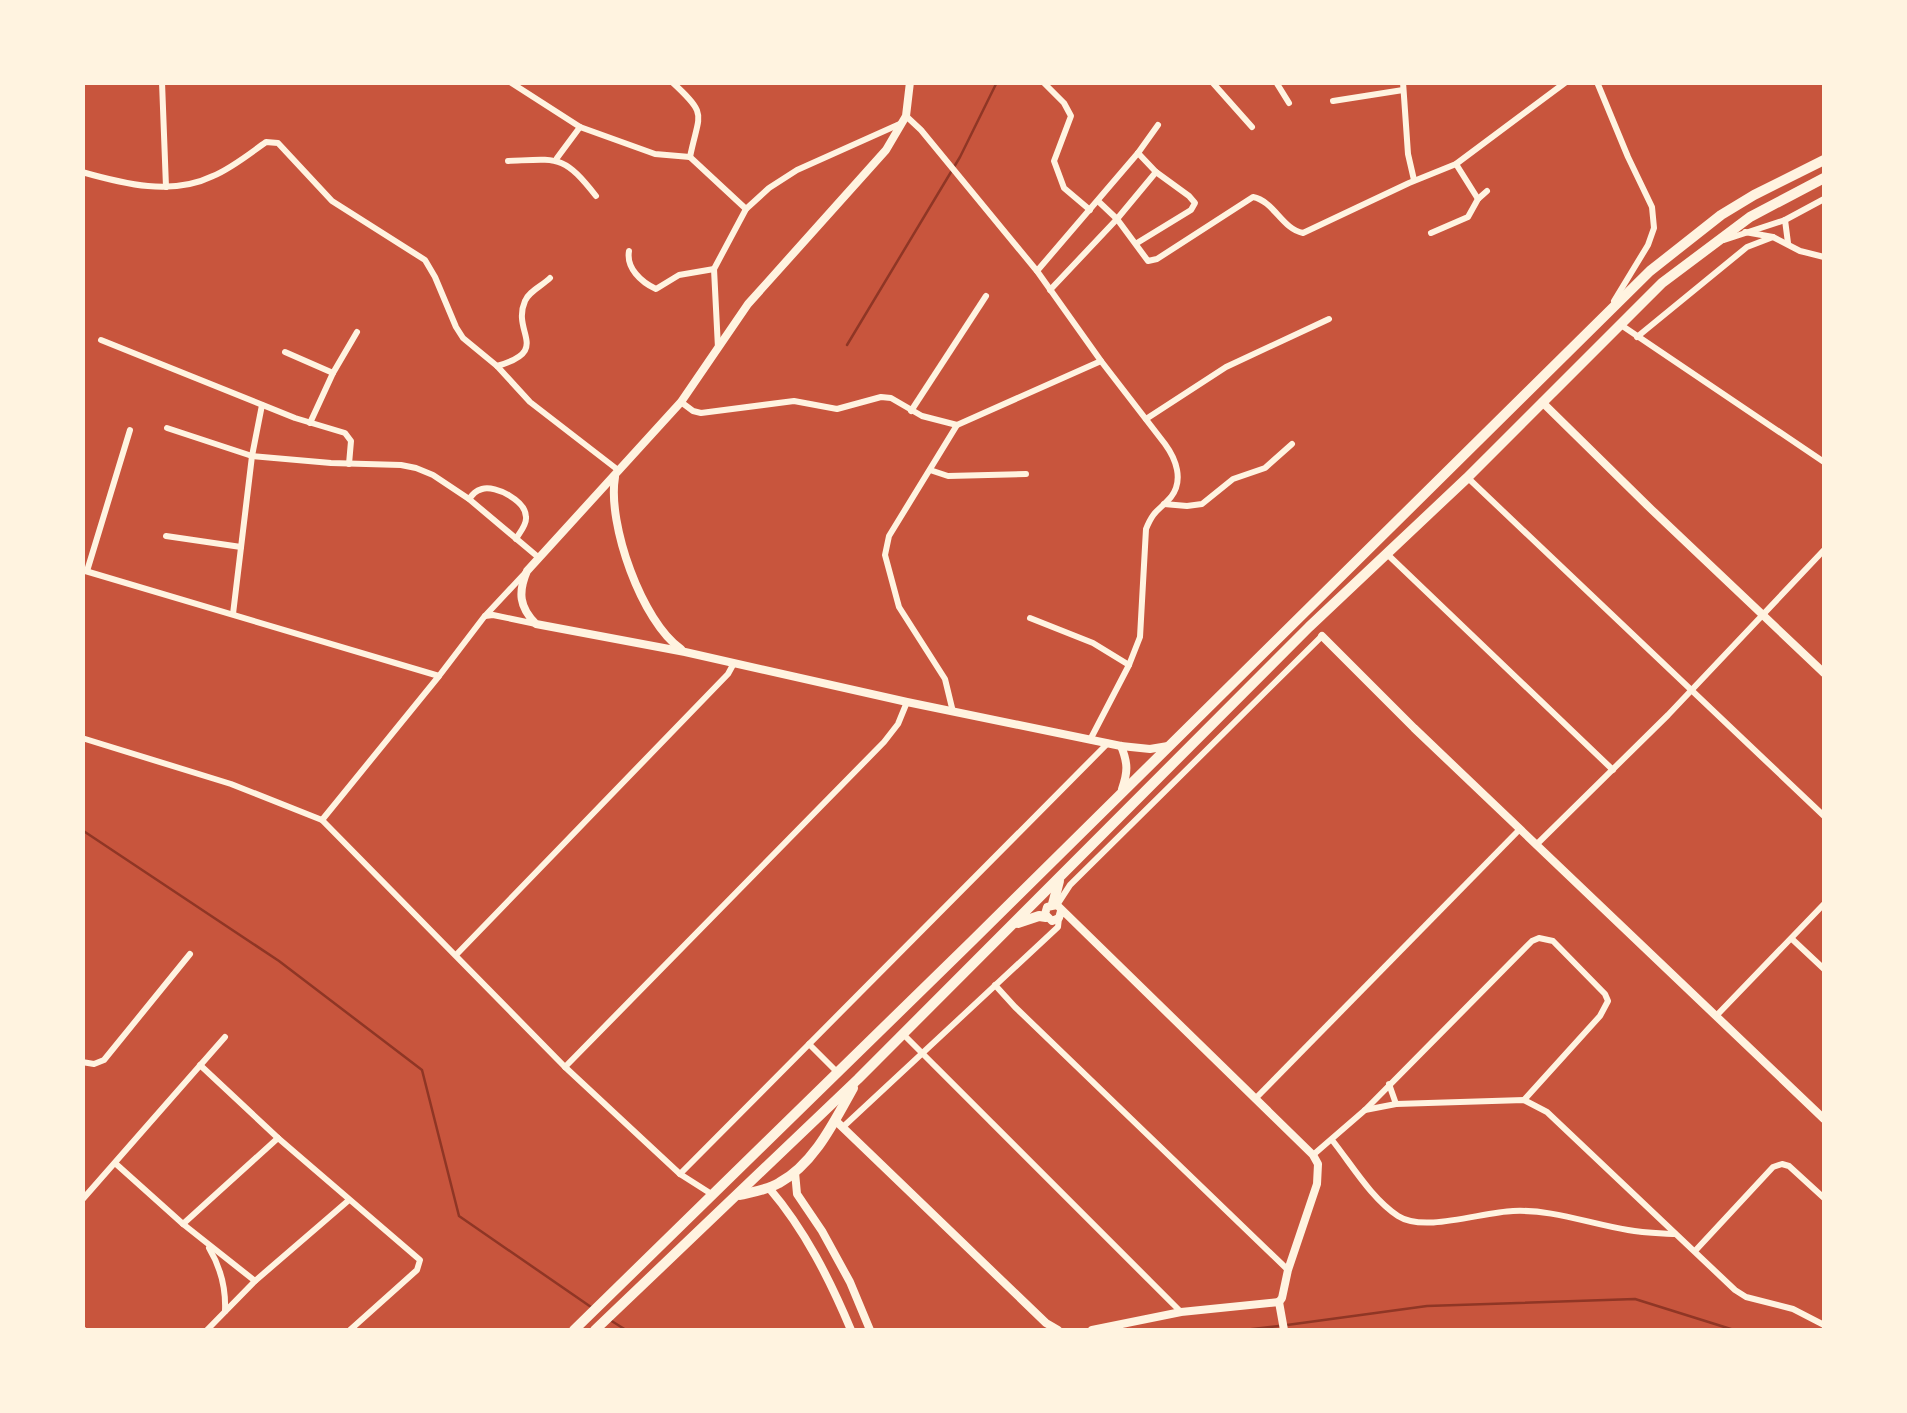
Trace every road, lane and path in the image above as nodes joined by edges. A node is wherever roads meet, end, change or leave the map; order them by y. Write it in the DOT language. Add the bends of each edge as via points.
graph roads {
  1 [pos="162,82"];
  2 [pos="510,82"];
  3 [pos="672,82"];
  4 [pos="910,82"];
  5 [pos="1043,82"];
  6 [pos="1212,82"];
  7 [pos="1276,82"];
  8 [pos="1566,82"];
  9 [pos="1597,82"];
  10 [pos="1403,86"];
  11 [pos="1333,101"];
  12 [pos="1289,104"];
  13 [pos="905,119"];
  14 [pos="1158,125"];
  15 [pos="1252,127"];
  16 [pos="580,128"];
  17 [pos="1138,153"];
  18 [pos="690,156"];
  19 [pos="556,159"];
  20 [pos="1824,160"];
  21 [pos="508,161"];
  22 [pos="1456,164"];
  23 [pos="82,172"];
  24 [pos="1156,172"];
  25 [pos="1824,178"];
  26 [pos="1414,181"];
  27 [pos="166,186"];
  28 [pos="1487,191"];
  29 [pos="596,196"];
  30 [pos="1824,199"];
  31 [pos="1478,200"];
  32 [pos="1098,201"];
  33 [pos="746,209"];
  34 [pos="1090,210"];
  35 [pos="1117,218"];
  36 [pos="1784,220"];
  37 [pos="1743,232"];
  38 [pos="1430,233"];
  39 [pos="1773,238"];
  40 [pos="1137,243"];
  41 [pos="1788,244"];
  42 [pos="1706,248"];
  43 [pos="629,251"];
  44 [pos="1824,258"];
  45 [pos="714,270"];
  46 [pos="1037,271"];
  47 [pos="550,278"];
  48 [pos="1050,290"];
  49 [pos="986,296"];
  50 [pos="1610,311"];
  51 [pos="1328,319"];
  52 [pos="1620,324"];
  53 [pos="357,332"];
  54 [pos="1637,337"];
  55 [pos="101,340"];
  56 [pos="718,350"];
  57 [pos="286,352"];
  58 [pos="1102,361"];
  59 [pos="497,366"];
  60 [pos="333,373"];
  61 [pos="681,402"];
  62 [pos="1542,402"];
  63 [pos="262,405"];
  64 [pos="912,411"];
  65 [pos="1146,419"];
  66 [pos="310,422"];
  67 [pos="957,425"];
  68 [pos="167,428"];
  69 [pos="130,430"];
  70 [pos="1292,444"];
  71 [pos="252,456"];
  72 [pos="1824,462"];
  73 [pos="349,464"];
  74 [pos="930,470"];
  75 [pos="617,472"];
  76 [pos="1026,474"];
  77 [pos="1467,478"];
  78 [pos="594,497"];
  79 [pos="468,499"];
  80 [pos="1163,503"];
  81 [pos="614,506"];
  82 [pos="166,536"];
  83 [pos="516,539"];
  84 [pos="241,547"];
  85 [pos="1824,550"];
  86 [pos="1386,552"];
  87 [pos="538,558"];
  88 [pos="85,570"];
  89 [pos="526,570"];
  90 [pos="1763,613"];
  91 [pos="233,614"];
  92 [pos="484,617"];
  93 [pos="1030,618"];
  94 [pos="536,624"];
  95 [pos="666,636"];
  96 [pos="1322,636"];
  97 [pos="656,648"];
  98 [pos="685,652"];
  99 [pos="734,663"];
  100 [pos="1128,666"];
  101 [pos="1824,673"];
  102 [pos="440,676"];
  103 [pos="1692,688"];
  104 [pos="907,702"];
  105 [pos="953,712"];
  106 [pos="82,738"];
  107 [pos="1090,740"];
  108 [pos="1108,744"];
  109 [pos="1121,746"];
  110 [pos="1168,746"];
  111 [pos="1613,770"];
  112 [pos="1120,794"];
  113 [pos="1824,816"];
  114 [pos="322,820"];
  115 [pos="1520,830"];
  116 [pos="1536,845"];
  117 [pos="1062,874"];
  118 [pos="1824,904"];
  119 [pos="1058,910"];
  120 [pos="1047,919"];
  121 [pos="1013,924"];
  122 [pos="1043,939"];
  123 [pos="1792,939"];
  124 [pos="190,954"];
  125 [pos="456,955"];
  126 [pos="1824,969"];
  127 [pos="995,985"];
  128 [pos="1716,1016"];
  129 [pos="903,1034"];
  130 [pos="225,1037"];
  131 [pos="810,1044"];
  132 [pos="920,1053"];
  133 [pos="82,1062"];
  134 [pos="200,1066"];
  135 [pos="565,1066"];
  136 [pos="838,1072"];
  137 [pos="858,1079"];
  138 [pos="1389,1084"];
  139 [pos="1255,1099"];
  140 [pos="1524,1100"];
  141 [pos="1396,1104"];
  142 [pos="1365,1110"];
  143 [pos="1824,1119"];
  144 [pos="840,1124"];
  145 [pos="278,1138"];
  146 [pos="1332,1140"];
  147 [pos="1313,1155"];
  148 [pos="116,1164"];
  149 [pos="795,1172"];
  150 [pos="680,1174"];
  151 [pos="769,1188"];
  152 [pos="797,1194"];
  153 [pos="713,1195"];
  154 [pos="735,1196"];
  155 [pos="1824,1198"];
  156 [pos="82,1200"];
  157 [pos="349,1200"];
  158 [pos="782,1204"];
  159 [pos="1651,1210"];
  160 [pos="183,1224"];
  161 [pos="1648,1233"];
  162 [pos="1676,1234"];
  163 [pos="206,1243"];
  164 [pos="1695,1251"];
  165 [pos="1288,1270"];
  166 [pos="255,1281"];
  167 [pos="1280,1306"];
  168 [pos="225,1311"];
  169 [pos="1181,1312"];
  170 [pos="1824,1326"];
  171 [pos="213,1328"];
  172 [pos="350,1330"];
  173 [pos="574,1330"];
  174 [pos="595,1330"];
  175 [pos="851,1330"];
  176 [pos="870,1330"];
  177 [pos="1058,1330"];
  178 [pos="1092,1330"];
  179 [pos="1284,1330"];
  1 -- 27 [label="street"];
  2 -- 16 [label="street"];
  3 -- 18 [label="street" via="698,108"];
  4 -- 13 [label="street"];
  5 -- 34 [label="street" via="1071,116 1054,161 1064,188"];
  6 -- 15 [label="street"];
  7 -- 12 [label="street"];
  8 -- 22 [label="street"];
  9 -- 50 [label="street" via="1652,207 1654,228"];
  10 -- 11 [label="street"];
  10 -- 26 [label="street"];
  13 -- 33 [label="street" via="796,170"];
  13 -- 46 [label="street"];
  13 -- 56 [label="street" via="886,150 748,304"];
  14 -- 17 [label="street"];
  16 -- 18 [label="street" via="655,154"];
  16 -- 19 [label="street"];
  17 -- 24 [label="street"];
  17 -- 32 [label="street"];
  18 -- 33 [label="street"];
  19 -- 21 [label="street"];
  19 -- 29 [label="street" via="576,170"];
  20 -- 50 [label="highway" via="1721,216 1650,270"];
  22 -- 26 [label="street"];
  22 -- 31 [label="street"];
  23 -- 27 [label="street"];
  24 -- 35 [label="street"];
  24 -- 40 [label="street" via="1195,203"];
  25 -- 42 [label="highway"];
  26 -- 40 [label="street" via="1299,234 1253,196 1157,260 1148,262"];
  27 -- 59 [label="street" via="203,181 266,142 278,144 332,200 425,260 463,338"];
  28 -- 31 [label="street"];
  30 -- 36 [label="street"];
  31 -- 38 [label="street" via="1468,217"];
  32 -- 34 [label="street"];
  32 -- 35 [label="street"];
  33 -- 45 [label="street"];
  34 -- 46 [label="street"];
  35 -- 40 [label="street"];
  35 -- 48 [label="street"];
  36 -- 37 [label="street"];
  36 -- 41 [label="street"];
  37 -- 39 [label="street"];
  37 -- 42 [label="street"];
  39 -- 41 [label="street"];
  39 -- 54 [label="street" via="1747,247"];
  41 -- 44 [label="street"];
  42 -- 52 [label="highway"];
  43 -- 45 [label="street" via="630,266 656,289 679,275"];
  45 -- 56 [label="street"];
  46 -- 48 [label="street"];
  47 -- 59 [label="street" via="525,300 525,351"];
  48 -- 58 [label="street"];
  49 -- 64 [label="street"];
  50 -- 110 [label="highway"];
  51 -- 65 [label="street" via="1226,366"];
  52 -- 54 [label="street"];
  52 -- 62 [label="highway"];
  53 -- 60 [label="street"];
  54 -- 72 [label="street"];
  55 -- 63 [label="street"];
  56 -- 61 [label="street"];
  57 -- 60 [label="street"];
  58 -- 65 [label="street"];
  58 -- 67 [label="street"];
  59 -- 75 [label="street" via="530,402"];
  60 -- 66 [label="street"];
  61 -- 64 [label="street" via="701,412 794,401 837,409 881,397"];
  61 -- 75 [label="street"];
  62 -- 77 [label="highway"];
  62 -- 90 [label="street"];
  63 -- 66 [label="street"];
  63 -- 71 [label="street"];
  64 -- 67 [label="street"];
  65 -- 80 [label="street" via="1178,470"];
  66 -- 73 [label="street" via="349,436"];
  67 -- 74 [label="street"];
  68 -- 71 [label="street"];
  69 -- 88 [label="street"];
  70 -- 80 [label="street" via="1202,504"];
  71 -- 73 [label="street"];
  71 -- 84 [label="street"];
  73 -- 79 [label="street" via="416,468"];
  74 -- 76 [label="street" via="948,476"];
  74 -- 105 [label="street" via="889,536 885,555 898,606 945,679"];
  75 -- 78 [label="street"];
  75 -- 81 [label="street"];
  77 -- 86 [label="highway"];
  77 -- 103 [label="street"];
  78 -- 81 [label="street"];
  78 -- 87 [label="street"];
  79 -- 83 [label="street"];
  79 -- 83 [label="street" via="497,489 520,504 526,522"];
  80 -- 100 [label="street" via="1146,528 1140,638"];
  81 -- 95 [label="street" via="638,588"];
  82 -- 84 [label="street"];
  83 -- 87 [label="street"];
  84 -- 91 [label="street"];
  85 -- 90 [label="street"];
  86 -- 111 [label="street"];
  86 -- 117 [label="highway"];
  87 -- 89 [label="street"];
  88 -- 91 [label="street"];
  89 -- 92 [label="street"];
  89 -- 94 [label="street" via="521,601"];
  90 -- 101 [label="street"];
  90 -- 103 [label="street"];
  91 -- 102 [label="street"];
  92 -- 94 [label="street"];
  92 -- 102 [label="street"];
  93 -- 100 [label="street" via="1093,642"];
  94 -- 97 [label="street"];
  95 -- 97 [label="street"];
  95 -- 98 [label="street"];
  96 -- 115 [label="street"];
  96 -- 119 [label="street" via="1070,884"];
  97 -- 98 [label="street"];
  98 -- 99 [label="street"];
  99 -- 104 [label="street"];
  99 -- 125 [label="street"];
  100 -- 107 [label="street"];
  102 -- 114 [label="street"];
  103 -- 111 [label="street"];
  103 -- 113 [label="street"];
  104 -- 105 [label="street"];
  104 -- 135 [label="street" via="884,742"];
  105 -- 107 [label="street"];
  106 -- 114 [label="street"];
  107 -- 108 [label="street"];
  108 -- 109 [label="street"];
  108 -- 131 [label="street"];
  109 -- 110 [label="street"];
  109 -- 112 [label="street" via="1128,774"];
  110 -- 112 [label="highway"];
  111 -- 116 [label="street"];
  112 -- 136 [label="highway"];
  114 -- 125 [label="street"];
  115 -- 116 [label="street"];
  115 -- 139 [label="street"];
  116 -- 128 [label="street"];
  117 -- 119 [label="highway"];
  117 -- 121 [label="highway"];
  118 -- 123 [label="street"];
  119 -- 120 [label="street"];
  119 -- 120 [label="street" via="1046,907"];
  119 -- 122 [label="street" via="1058,927"];
  119 -- 139 [label="street"];
  120 -- 121 [label="highway"];
  120 -- 122 [label="street"];
  121 -- 129 [label="highway"];
  122 -- 127 [label="street"];
  123 -- 126 [label="street"];
  123 -- 128 [label="street"];
  124 -- 133 [label="street" via="104,1060"];
  125 -- 135 [label="street"];
  127 -- 132 [label="street"];
  127 -- 165 [label="street"];
  128 -- 143 [label="street"];
  129 -- 132 [label="street"];
  129 -- 137 [label="highway"];
  130 -- 134 [label="street"];
  131 -- 136 [label="street"];
  131 -- 150 [label="street"];
  132 -- 144 [label="street"];
  132 -- 169 [label="street"];
  134 -- 145 [label="street"];
  134 -- 148 [label="street"];
  135 -- 150 [label="street"];
  136 -- 153 [label="highway"];
  137 -- 144 [label="highway"];
  137 -- 154 [label="highway"];
  138 -- 140 [label="street" via="1532,941 1547,938 1608,1001"];
  138 -- 141 [label="street"];
  138 -- 142 [label="street"];
  139 -- 147 [label="street"];
  140 -- 141 [label="street"];
  140 -- 159 [label="street" via="1547,1112"];
  141 -- 142 [label="street"];
  142 -- 146 [label="street"];
  144 -- 149 [label="highway"];
  144 -- 177 [label="street"];
  145 -- 157 [label="street"];
  145 -- 160 [label="street"];
  146 -- 147 [label="street"];
  146 -- 161 [label="street" via="1373,1194 1411,1222 1517,1210"];
  147 -- 165 [label="street" via="1317,1184"];
  148 -- 156 [label="street"];
  148 -- 160 [label="street"];
  149 -- 151 [label="highway"];
  149 -- 152 [label="street"];
  150 -- 153 [label="street"];
  151 -- 154 [label="highway"];
  151 -- 158 [label="street"];
  152 -- 158 [label="street"];
  152 -- 176 [label="street" via="850,1282"];
  153 -- 173 [label="highway"];
  154 -- 174 [label="highway"];
  155 -- 164 [label="street" via="1789,1166 1773,1167"];
  157 -- 166 [label="street"];
  157 -- 172 [label="street" via="420,1264"];
  158 -- 175 [label="street"];
  159 -- 161 [label="street"];
  159 -- 162 [label="street"];
  160 -- 163 [label="street"];
  161 -- 162 [label="street"];
  162 -- 164 [label="street"];
  163 -- 166 [label="street"];
  163 -- 168 [label="street" via="221,1274"];
  164 -- 170 [label="street" via="1746,1297"];
  165 -- 167 [label="street"];
  166 -- 168 [label="street"];
  167 -- 169 [label="street"];
  167 -- 179 [label="street"];
  168 -- 171 [label="street"];
  169 -- 178 [label="street"];
}
